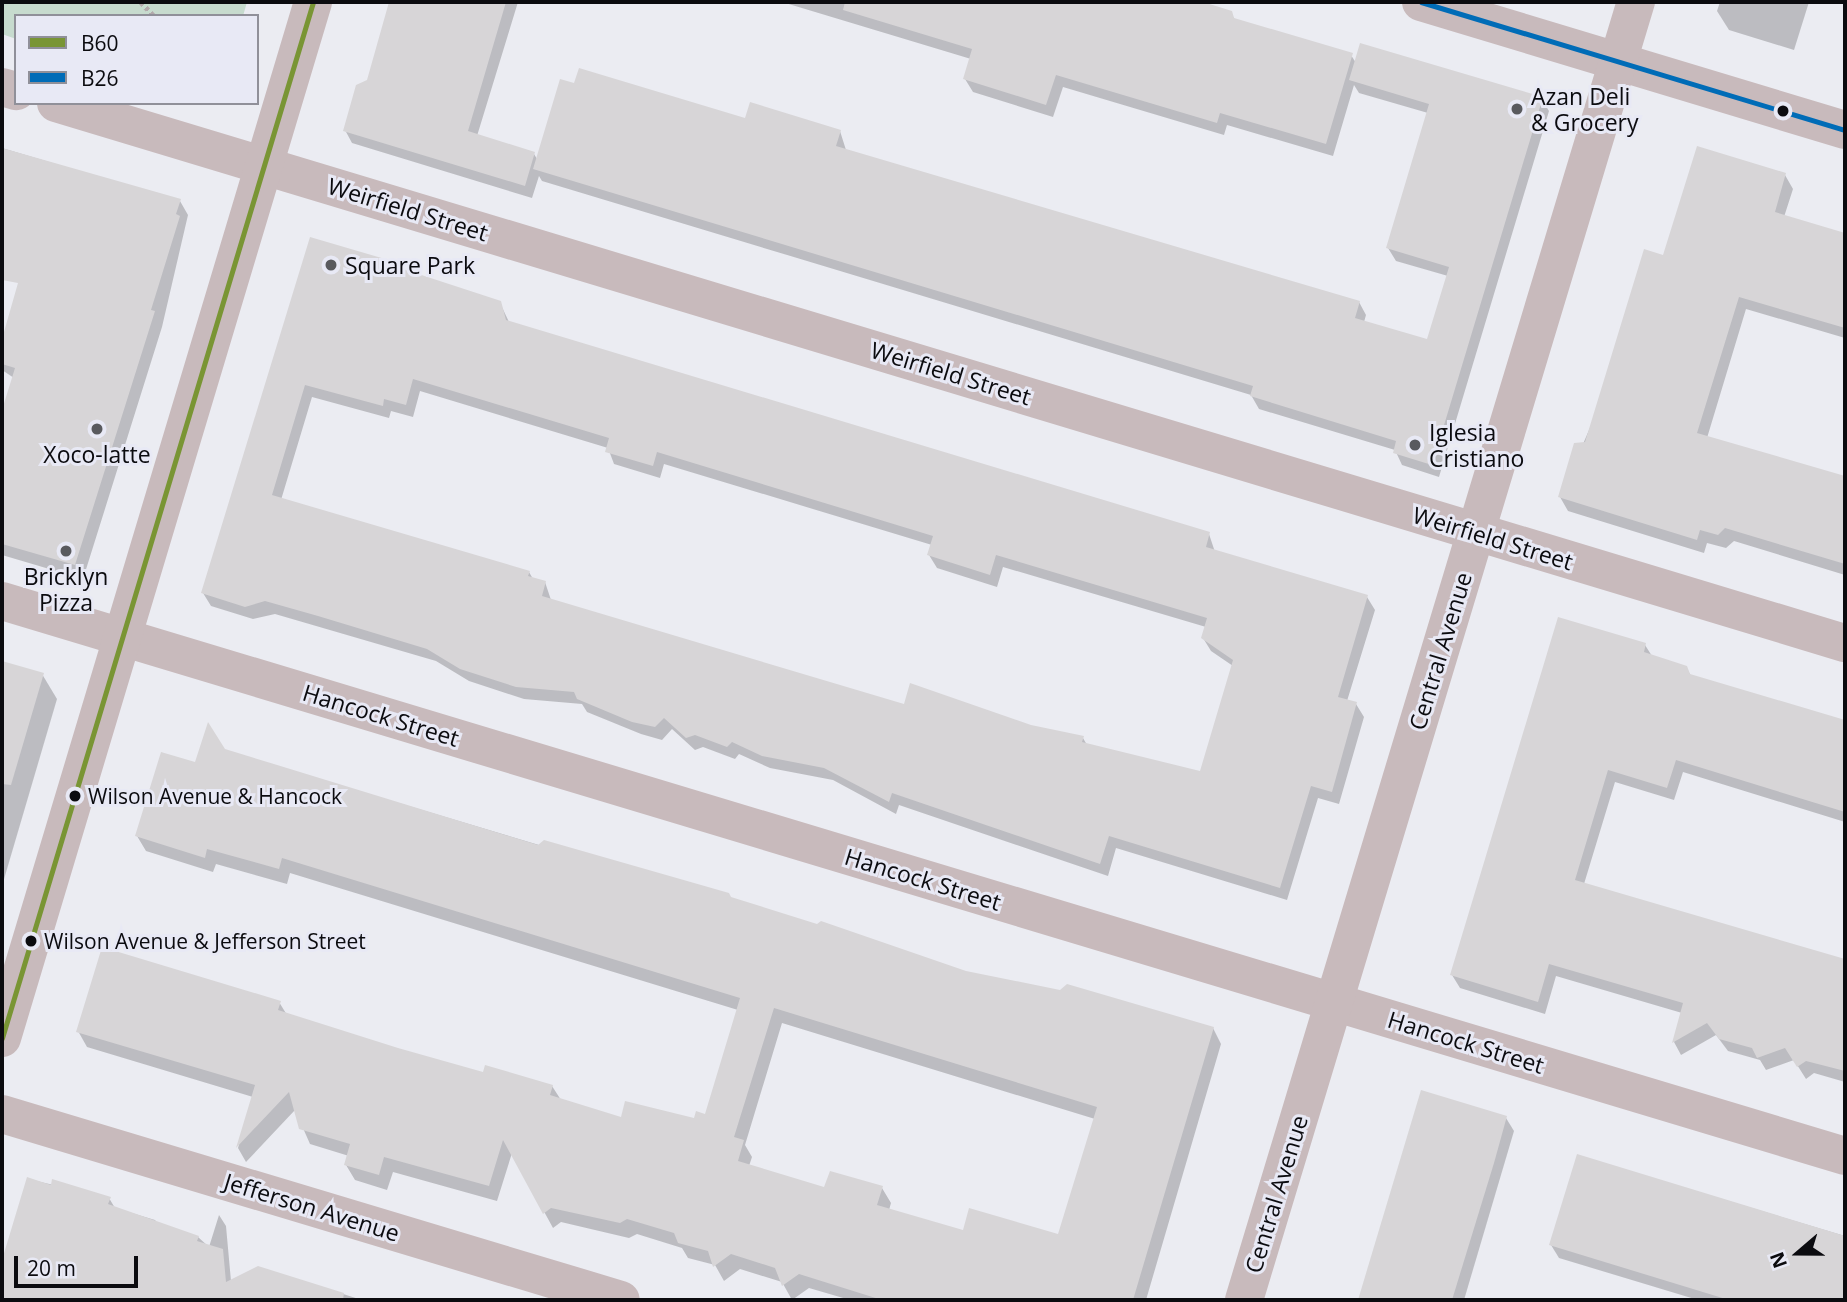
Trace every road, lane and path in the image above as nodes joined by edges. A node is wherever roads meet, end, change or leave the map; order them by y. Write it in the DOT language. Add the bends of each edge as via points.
graph roads {
  1 [pos="313,2"];
  2 [pos="1420,2"];
  3 [pos="1636,2"];
  4 [pos="1618,61"];
  5 [pos="63,105"];
  6 [pos="1845,130"];
  7 [pos="264,166"];
  8 [pos="1476,532"];
  9 [pos="2,601"];
  10 [pos="122,638"];
  11 [pos="1845,643"];
  12 [pos="1334,1003"];
  13 [pos="2,1038"];
  14 [pos="2,1114"];
  15 [pos="1845,1156"];
  16 [pos="621,1300"];
  17 [pos="1244,1300"];
  1 -- 7 [label="street"];
  2 -- 4 [label="street"];
  3 -- 4 [label="street, Central Avenue"];
  4 -- 6 [label="street"];
  4 -- 8 [label="street, Central Avenue"];
  5 -- 7 [label="street, Weirfield Street"];
  7 -- 8 [label="street, Weirfield Street"];
  7 -- 10 [label="street"];
  8 -- 11 [label="street, Weirfield Street"];
  8 -- 12 [label="street, Central Avenue"];
  9 -- 10 [label="street, Hancock Street"];
  10 -- 12 [label="street, Hancock Street"];
  10 -- 13 [label="street"];
  12 -- 15 [label="street, Hancock Street"];
  12 -- 17 [label="street, Central Avenue"];
  14 -- 16 [label="street, Jefferson Avenue"];
}
